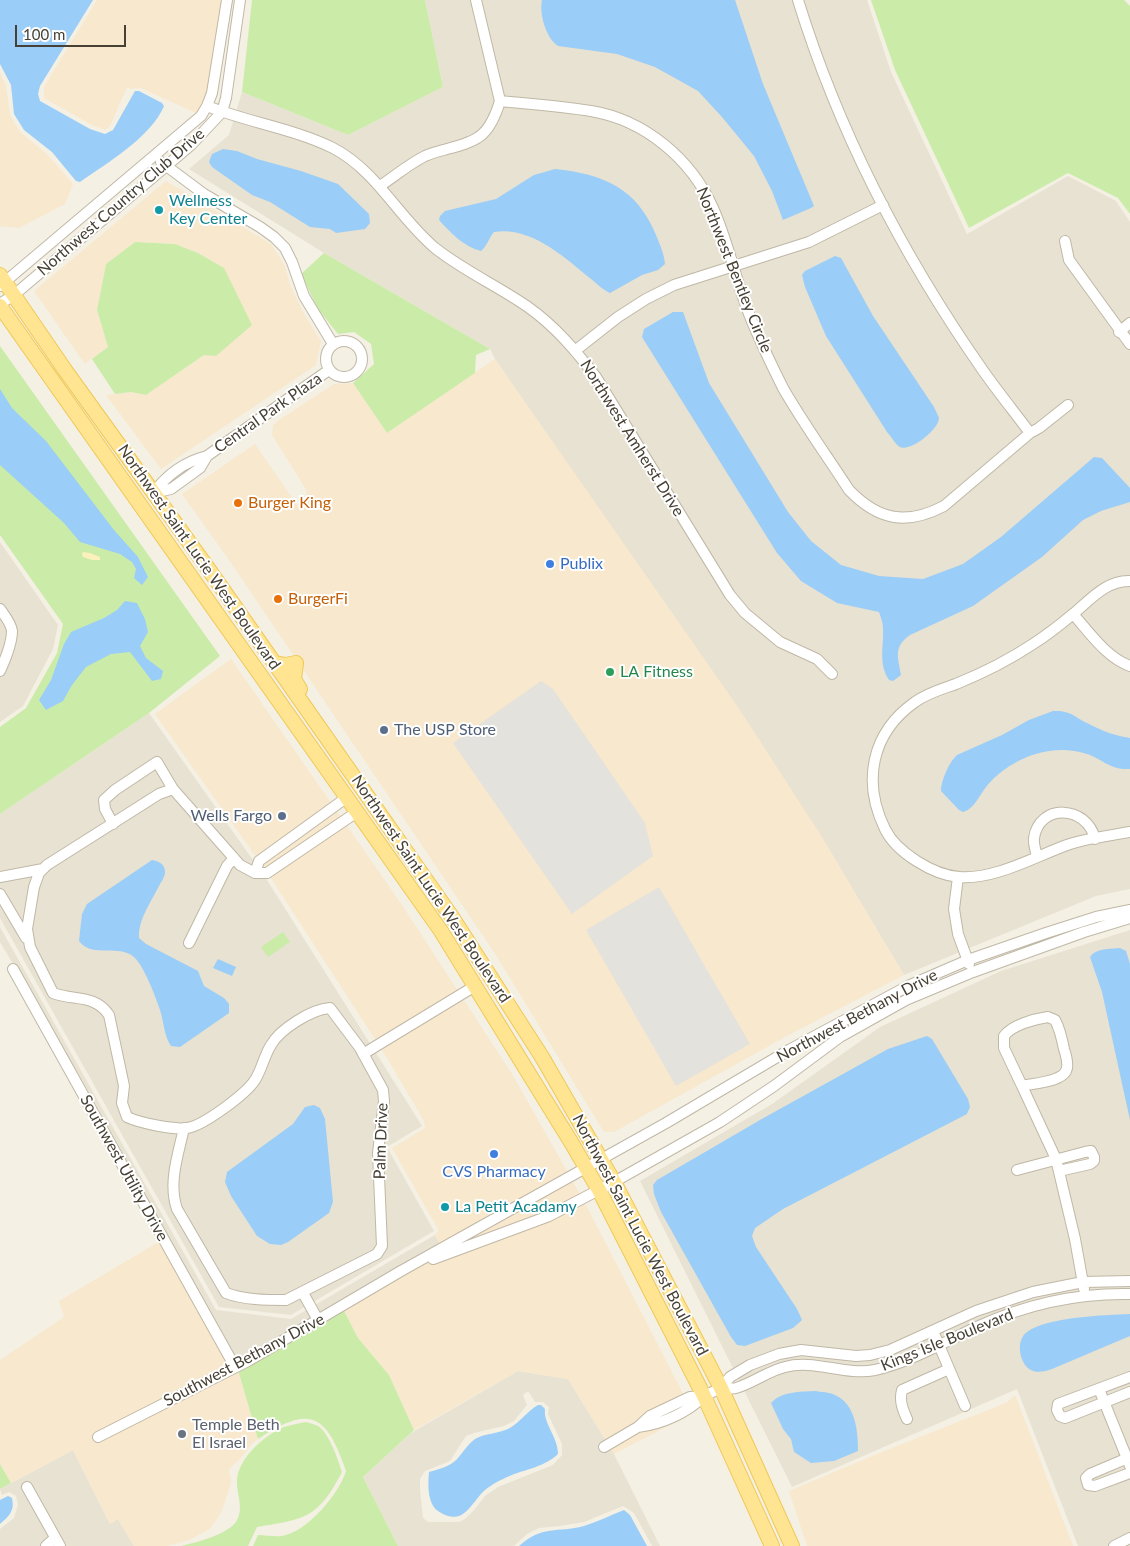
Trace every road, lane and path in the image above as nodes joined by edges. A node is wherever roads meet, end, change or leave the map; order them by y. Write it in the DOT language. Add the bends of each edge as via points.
graph roads {
  1 [pos="227,0"];
  2 [pos="240,0"];
  3 [pos="476,0"];
  4 [pos="798,0"];
  5 [pos="500,101"];
  6 [pos="207,106"];
  7 [pos="222,112"];
  8 [pos="154,155"];
  9 [pos="165,167"];
  10 [pos="380,186"];
  11 [pos="883,205"];
  12 [pos="1065,241"];
  13 [pos="733,266"];
  14 [pos="2,281"];
  15 [pos="14,295"];
  16 [pos="0,305"];
  17 [pos="1130,323"];
  18 [pos="1119,332"];
  19 [pos="333,344"];
  20 [pos="1130,344"];
  21 [pos="576,350"];
  22 [pos="329,370"];
  23 [pos="1068,406"];
  24 [pos="1030,433"];
  25 [pos="96,443"];
  26 [pos="154,493"];
  27 [pos="1130,581"];
  28 [pos="0,609"];
  29 [pos="1073,614"];
  30 [pos="1130,666"];
  31 [pos="0,671"];
  32 [pos="832,674"];
  33 [pos="288,715"];
  34 [pos="173,790"];
  35 [pos="368,795"];
  36 [pos="346,798"];
  37 [pos="357,812"];
  38 [pos="318,818"];
  39 [pos="113,824"];
  40 [pos="328,832"];
  41 [pos="1130,832"];
  42 [pos="1095,838"];
  43 [pos="399,840"];
  44 [pos="278,848"];
  45 [pos="1037,857"];
  46 [pos="234,858"];
  47 [pos="286,860"];
  48 [pos="43,869"];
  49 [pos="255,873"];
  50 [pos="0,877"];
  51 [pos="958,877"];
  52 [pos="0,894"];
  53 [pos="420,901"];
  54 [pos="1130,910"];
  55 [pos="1130,918"];
  56 [pos="29,942"];
  57 [pos="189,944"];
  58 [pos="968,960"];
  59 [pos="13,969"];
  60 [pos="973,972"];
  61 [pos="494,980"];
  62 [pos="475,986"];
  63 [pos="522,1026"];
  64 [pos="364,1054"];
  65 [pos="1022,1086"];
  66 [pos="184,1128"];
  67 [pos="601,1158"];
  68 [pos="1056,1159"];
  69 [pos="586,1168"];
  70 [pos="1017,1170"];
  71 [pos="1059,1171"];
  72 [pos="614,1182"];
  73 [pos="599,1190"];
  74 [pos="389,1279"];
  75 [pos="1130,1281"];
  76 [pos="1083,1282"];
  77 [pos="303,1292"];
  78 [pos="1130,1294"];
  79 [pos="1085,1295"];
  80 [pos="318,1320"];
  81 [pos="933,1330"];
  82 [pos="939,1344"];
  83 [pos="235,1367"];
  84 [pos="949,1369"];
  85 [pos="1130,1376"];
  86 [pos="721,1388"];
  87 [pos="1099,1388"];
  88 [pos="1130,1392"];
  89 [pos="704,1396"];
  90 [pos="1104,1403"];
  91 [pos="965,1406"];
  92 [pos="907,1419"];
  93 [pos="98,1437"];
  94 [pos="603,1444"];
  95 [pos="1129,1461"];
  96 [pos="1130,1474"];
  97 [pos="27,1487"];
  98 [pos="1130,1538"];
  99 [pos="57,1542"];
  100 [pos="46,1546"];
  101 [pos="772,1546"];
  102 [pos="792,1546"];
  103 [pos="1114,1546"];
  1 -- 6 [label="street, Northwest Country Club Drive" via="212,93"];
  2 -- 7 [label="street"];
  3 -- 5 [label="street"];
  4 -- 11 [label="street" via="844,124"];
  5 -- 10 [label="street" via="495,118 475,141 427,155"];
  5 -- 13 [label="street, Northwest Bentley Circle" via="592,111 637,126 659,141 680,158 700,184 713,209"];
  6 -- 7 [label="street, Northwest Amherst Drive"];
  6 -- 8 [label="street, Northwest Country Club Drive" via="201,116"];
  7 -- 9 [label="street, Northwest Country Club Drive"];
  7 -- 10 [label="street, Northwest Amherst Drive" via="332,148 357,164"];
  8 -- 9 [label="street"];
  8 -- 14 [label="street, Northwest Country Club Drive"];
  9 -- 15 [label="street, Northwest Country Club Drive"];
  9 -- 19 [label="street" via="260,227 285,248 304,296"];
  10 -- 21 [label="street, Northwest Amherst Drive" via="408,222 435,248 527,306"];
  11 -- 13 [label="street" via="809,242"];
  11 -- 24 [label="street" via="915,265 984,373"];
  12 -- 18 [label="street" via="1069,260"];
  13 -- 21 [label="street" via="646,299"];
  13 -- 24 [label="street, Northwest Bentley Circle" via="753,325 784,388 849,490 873,511 888,517 910,518 928,514 944,506"];
  14 -- 15 [label="main road, Northwest Saint Lucie West Boulevard"];
  15 -- 16 [label="street, Northwest Country Club Drive"];
  15 -- 26 [label="main road, Northwest Saint Lucie West Boulevard"];
  16 -- 25 [label="main road"];
  17 -- 18 [label="street"];
  18 -- 20 [label="street"];
  19 -- 22 [label="street" via="326,359"];
  19 -- 22 [label="street" via="345,340 356,345 363,362 352,376 339,377"];
  21 -- 32 [label="street, Northwest Amherst Drive" via="601,385 730,595 745,613 774,637 817,660"];
  22 -- 26 [label="street, Central Park Plaza" via="208,456 191,460 164,480"];
  23 -- 24 [label="street, Northwest Bentley Circle"];
  25 -- 26 [label="main road" via="114,457 138,490 144,494"];
  25 -- 33 [label="main road"];
  26 -- 35 [label="main road, Northwest Saint Lucie West Boulevard"];
  27 -- 29 [label="street" via="1097,593"];
  28 -- 31 [label="street" via="12,630"];
  29 -- 30 [label="street" via="1104,649"];
  29 -- 51 [label="street" via="1043,638 995,667 915,701 892,724 880,742 874,758 874,798 888,836 902,851 927,867"];
  33 -- 35 [label="main road" via="303,724 346,784"];
  33 -- 36 [label="main road"];
  34 -- 39 [label="street" via="159,794"];
  34 -- 39 [label="street" via="157,762 104,800"];
  34 -- 46 [label="street"];
  35 -- 43 [label="main road, Northwest Saint Lucie West Boulevard"];
  36 -- 37 [label="main road"];
  36 -- 38 [label="street"];
  36 -- 43 [label="main road" via="366,804"];
  37 -- 40 [label="street"];
  37 -- 53 [label="main road"];
  38 -- 40 [label="street"];
  38 -- 44 [label="street"];
  39 -- 48 [label="street"];
  40 -- 47 [label="street"];
  41 -- 42 [label="street"];
  42 -- 45 [label="street"];
  42 -- 45 [label="street" via="1083,818 1072,813 1056,814 1037,828 1034,840"];
  43 -- 61 [label="main road, Northwest Saint Lucie West Boulevard"];
  44 -- 47 [label="street"];
  44 -- 49 [label="street" via="259,861"];
  45 -- 51 [label="street" via="984,875"];
  46 -- 49 [label="street"];
  46 -- 57 [label="street"];
  47 -- 49 [label="street" via="267,873"];
  48 -- 50 [label="street"];
  48 -- 56 [label="street, Palm Drive" via="34,887 27,930"];
  51 -- 58 [label="street" via="954,909 958,934"];
  52 -- 56 [label="street, Palm Drive"];
  53 -- 61 [label="main road" via="438,917 472,966 483,976"];
  53 -- 62 [label="main road"];
  54 -- 58 [label="street, Northwest Bethany Drive" via="1096,917"];
  55 -- 60 [label="street, Northwest Bethany Drive"];
  56 -- 66 [label="street, Palm Drive" via="53,993 64,998 86,999 103,1006 109,1015 124,1086 122,1103 128,1117 138,1122"];
  58 -- 60 [label="street"];
  58 -- 67 [label="street, Northwest Bethany Drive" via="910,985 837,1024"];
  59 -- 83 [label="street, Southwest Utility Drive"];
  60 -- 72 [label="street, Northwest Bethany Drive" via="906,1000 840,1036 720,1122"];
  61 -- 63 [label="main road, Northwest Saint Lucie West Boulevard"];
  62 -- 63 [label="main road" via="489,988"];
  62 -- 64 [label="street"];
  62 -- 69 [label="main road"];
  63 -- 67 [label="main road, Northwest Saint Lucie West Boulevard"];
  64 -- 66 [label="street, Palm Drive" via="330,1008 312,1012 279,1033 255,1080 244,1093 198,1125"];
  64 -- 77 [label="street, Palm Drive" via="383,1090 378,1153 382,1246 377,1254"];
  65 -- 65 [label="street" via="1053,1080 1066,1072 1061,1036 1052,1018 1030,1021 1009,1030 1004,1036 1004,1048"];
  65 -- 68 [label="street"];
  66 -- 77 [label="street, Palm Drive" via="173,1196 219,1284 226,1293 235,1296 264,1299 286,1300"];
  67 -- 69 [label="street, Southwest Bethany Drive"];
  67 -- 72 [label="main road, Northwest Saint Lucie West Boulevard"];
  68 -- 70 [label="street"];
  68 -- 71 [label="street"];
  68 -- 71 [label="street" via="1091,1151 1094,1157 1090,1164"];
  69 -- 73 [label="main road"];
  69 -- 74 [label="street, Southwest Bethany Drive"];
  71 -- 76 [label="street"];
  72 -- 73 [label="street, Southwest Bethany Drive"];
  72 -- 86 [label="main road, Northwest Saint Lucie West Boulevard"];
  73 -- 74 [label="street, Southwest Bethany Drive" via="548,1216"];
  73 -- 89 [label="main road"];
  74 -- 80 [label="street, Southwest Bethany Drive"];
  75 -- 76 [label="street, Kings Isle Boulevard"];
  76 -- 79 [label="street"];
  76 -- 81 [label="street, Kings Isle Boulevard" via="1033,1292"];
  77 -- 80 [label="street"];
  78 -- 79 [label="street, Kings Isle Boulevard"];
  79 -- 82 [label="street, Kings Isle Boulevard" via="1037,1304"];
  80 -- 83 [label="street, Southwest Bethany Drive"];
  81 -- 82 [label="street"];
  81 -- 86 [label="street, Kings Isle Boulevard" via="890,1350 870,1355 801,1350 779,1354 743,1369"];
  82 -- 84 [label="street"];
  82 -- 86 [label="street, Kings Isle Boulevard" via="895,1365 872,1371 800,1364 784,1367 735,1388"];
  83 -- 93 [label="street, Southwest Bethany Drive"];
  84 -- 91 [label="street"];
  84 -- 92 [label="street" via="902,1390 902,1407"];
  85 -- 87 [label="street"];
  86 -- 89 [label="street"];
  86 -- 102 [label="main road, Northwest Saint Lucie West Boulevard"];
  87 -- 90 [label="street"];
  87 -- 90 [label="street" via="1058,1404 1057,1410 1065,1418"];
  88 -- 90 [label="street"];
  89 -- 94 [label="street" via="694,1406 654,1425 617,1433"];
  89 -- 101 [label="main road"];
  90 -- 95 [label="street"];
  95 -- 96 [label="street" via="1086,1478 1088,1486 1095,1486"];
  97 -- 99 [label="street"];
  98 -- 103 [label="street"];
  99 -- 100 [label="street"];
}
